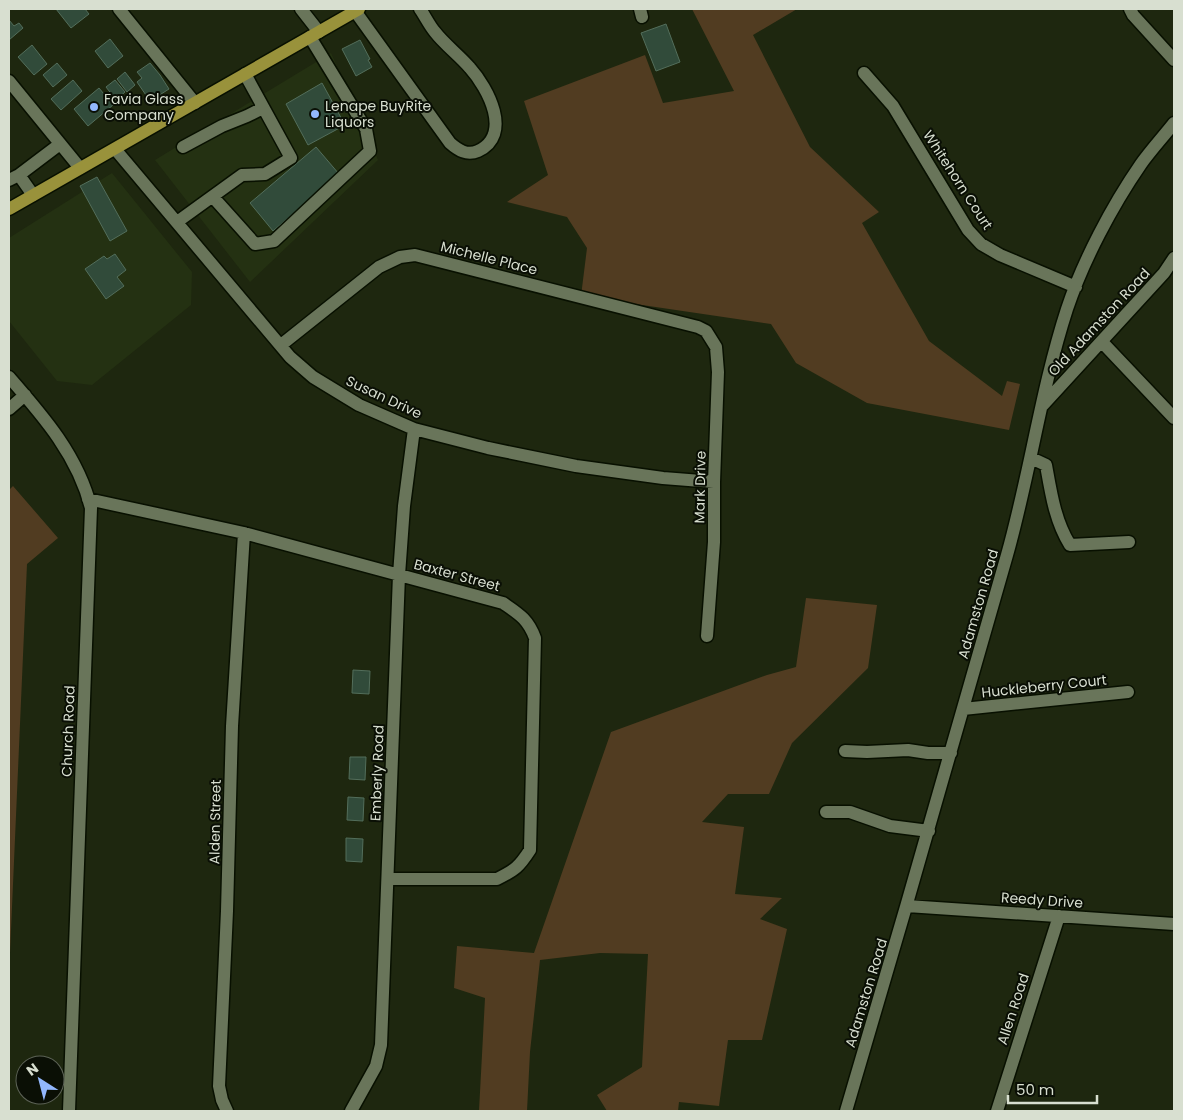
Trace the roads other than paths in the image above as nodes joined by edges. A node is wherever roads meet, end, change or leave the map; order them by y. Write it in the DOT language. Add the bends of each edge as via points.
graph roads {
  1 [pos="119,9"];
  2 [pos="301,9"];
  3 [pos="420,9"];
  4 [pos="1130,9"];
  5 [pos="358,10"];
  6 [pos="315,34"];
  7 [pos="1174,60"];
  8 [pos="864,73"];
  9 [pos="245,74"];
  10 [pos="9,81"];
  11 [pos="195,104"];
  12 [pos="263,108"];
  13 [pos="1174,123"];
  14 [pos="60,144"];
  15 [pos="183,147"];
  16 [pos="115,149"];
  17 [pos="80,168"];
  18 [pos="14,178"];
  19 [pos="33,195"];
  20 [pos="213,196"];
  21 [pos="9,209"];
  22 [pos="177,222"];
  23 [pos="1174,258"];
  24 [pos="1076,287"];
  25 [pos="710,338"];
  26 [pos="1102,342"];
  27 [pos="281,345"];
  28 [pos="9,377"];
  29 [pos="25,395"];
  30 [pos="1043,405"];
  31 [pos="9,409"];
  32 [pos="1174,418"];
  33 [pos="414,430"];
  34 [pos="1030,458"];
  35 [pos="714,482"];
  36 [pos="88,498"];
  37 [pos="244,533"];
  38 [pos="1128,542"];
  39 [pos="399,575"];
  40 [pos="707,636"];
  41 [pos="1128,692"];
  42 [pos="964,709"];
  43 [pos="845,750"];
  44 [pos="951,753"];
  45 [pos="826,812"];
  46 [pos="929,831"];
  47 [pos="388,879"];
  48 [pos="907,906"];
  49 [pos="1059,916"];
  50 [pos="1174,924"];
  51 [pos="69,1111"];
  52 [pos="227,1111"];
  53 [pos="351,1111"];
  54 [pos="846,1111"];
  55 [pos="997,1111"];
  1 -- 11 [label="street"];
  2 -- 6 [label="street"];
  3 -- 5 [label="street" via="435,32 471,69 490,100 496,124 494,137 478,151 460,151 450,143"];
  4 -- 7 [label="street"];
  5 -- 6 [label="main road"];
  6 -- 9 [label="main road"];
  6 -- 20 [label="street" via="330,69 366,129 370,151 274,241 255,244"];
  8 -- 24 [label="street, Whitehorn Court" via="893,106 968,230 981,244"];
  9 -- 11 [label="main road"];
  9 -- 12 [label="street"];
  10 -- 14 [label="street"];
  11 -- 16 [label="main road"];
  12 -- 15 [label="street"];
  12 -- 20 [label="street" via="292,158 265,174 242,175"];
  13 -- 24 [label="street, Adamston Road" via="1142,164 1110,214"];
  14 -- 17 [label="street"];
  14 -- 18 [label="street"];
  16 -- 17 [label="main road"];
  16 -- 22 [label="street, Susan Drive"];
  17 -- 19 [label="main road"];
  18 -- 19 [label="street"];
  19 -- 21 [label="main road"];
  20 -- 22 [label="street"];
  22 -- 27 [label="street, Susan Drive"];
  23 -- 26 [label="street, Old Adamston Road"];
  24 -- 30 [label="street, Adamston Road" via="1057,344"];
  25 -- 27 [label="street, Michelle Place" via="698,326 415,255 400,257 379,267"];
  25 -- 35 [label="street, Mark Drive" via="716,347 718,372"];
  26 -- 30 [label="street, Old Adamston Road"];
  26 -- 32 [label="street"];
  27 -- 33 [label="street, Susan Drive" via="313,377 359,405"];
  28 -- 29 [label="street, Church Road"];
  29 -- 31 [label="street"];
  29 -- 36 [label="street, Church Road" via="70,455"];
  30 -- 34 [label="street, Adamston Road"];
  33 -- 35 [label="street, Susan Drive" via="576,466"];
  33 -- 39 [label="street, Emberly Road"];
  34 -- 38 [label="street" via="1046,464 1061,530 1070,545"];
  34 -- 42 [label="street, Adamston Road" via="1012,538"];
  35 -- 40 [label="street, Mark Drive" via="714,542"];
  36 -- 37 [label="street, Baxter Street"];
  36 -- 51 [label="street, Church Road"];
  37 -- 39 [label="street, Baxter Street"];
  37 -- 52 [label="street, Alden Street" via="232,726 219,1086"];
  39 -- 47 [label="street, Emberly Road"];
  39 -- 47 [label="street, Baxter Street" via="503,603 526,619 530,626 534,638 530,850 520,865 497,878"];
  41 -- 42 [label="street, Huckleberry Court"];
  42 -- 44 [label="street, Adamston Road"];
  43 -- 44 [label="street"];
  44 -- 46 [label="street, Adamston Road"];
  45 -- 46 [label="street" via="850,812 890,826"];
  46 -- 48 [label="street, Adamston Road"];
  47 -- 53 [label="street, Emberly Road" via="381,1045 376,1066"];
  48 -- 49 [label="street, Reedy Drive"];
  48 -- 54 [label="street, Adamston Road"];
  49 -- 50 [label="street, Reedy Drive"];
  49 -- 55 [label="street, Allen Road"];
}
